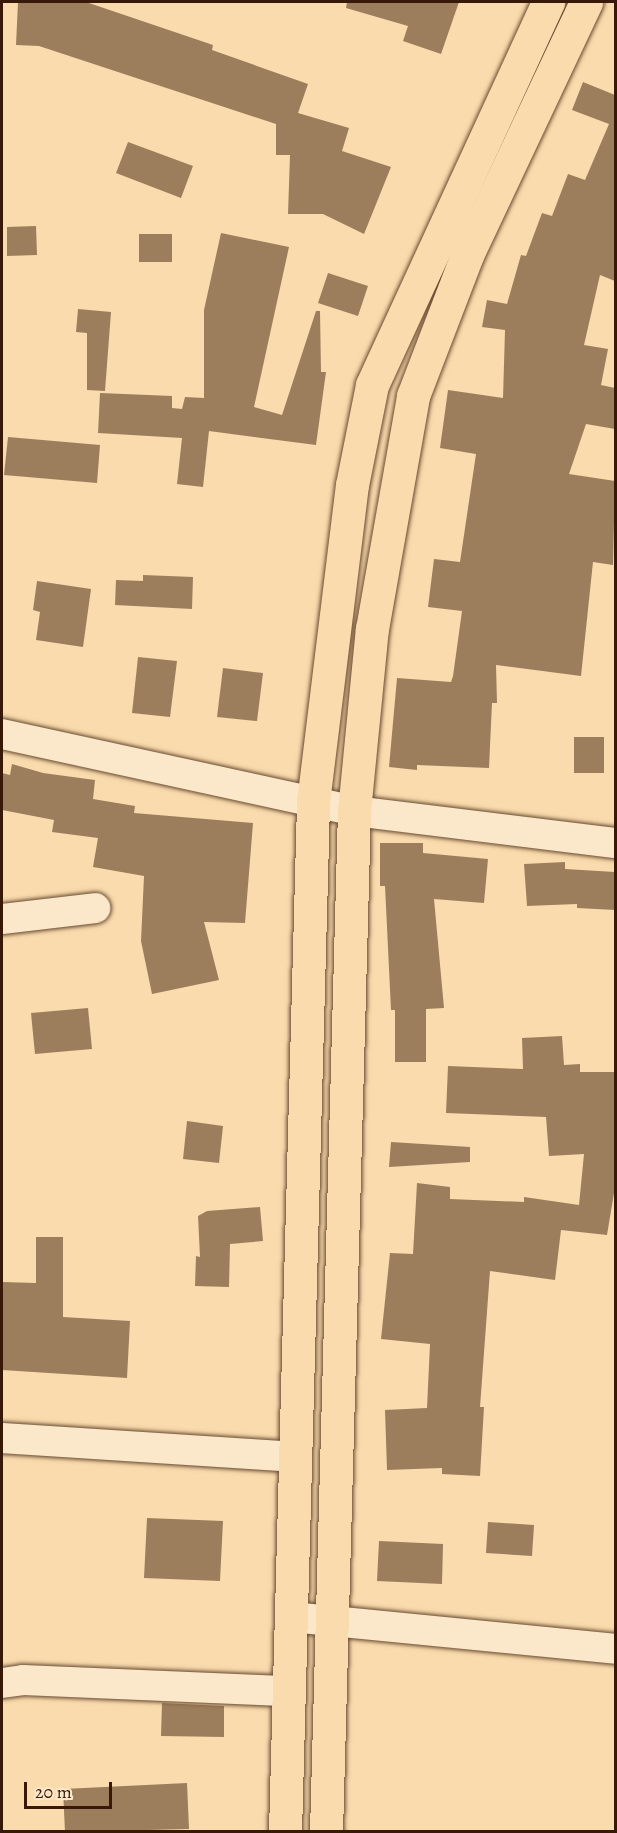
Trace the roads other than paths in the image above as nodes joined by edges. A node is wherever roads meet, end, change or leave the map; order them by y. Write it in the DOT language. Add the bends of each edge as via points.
graph roads {
  1 [pos="548,2"];
  2 [pos="586,2"];
  3 [pos="2,734"];
  4 [pos="313,802"];
  5 [pos="354,811"];
  6 [pos="615,843"];
  7 [pos="95,908"];
  8 [pos="2,919"];
  9 [pos="2,1438"];
  10 [pos="293,1457"];
  11 [pos="291,1617"];
  12 [pos="334,1621"];
  13 [pos="615,1649"];
  14 [pos="2,1683"];
  15 [pos="289,1691"];
  16 [pos="285,1832"];
  17 [pos="326,1832"];
  1 -- 4 [label="highway" via="372,385 352,485"];
  2 -- 5 [label="highway" via="467,255 413,396 372,629"];
  3 -- 4 [label="street"];
  4 -- 5 [label="street"];
  4 -- 10 [label="highway"];
  5 -- 6 [label="street"];
  5 -- 12 [label="highway"];
  7 -- 8 [label="street"];
  9 -- 10 [label="street"];
  10 -- 11 [label="highway"];
  11 -- 12 [label="street"];
  11 -- 15 [label="highway"];
  12 -- 13 [label="street"];
  12 -- 17 [label="highway"];
  14 -- 15 [label="street" via="23,1680"];
  15 -- 16 [label="highway"];
}
